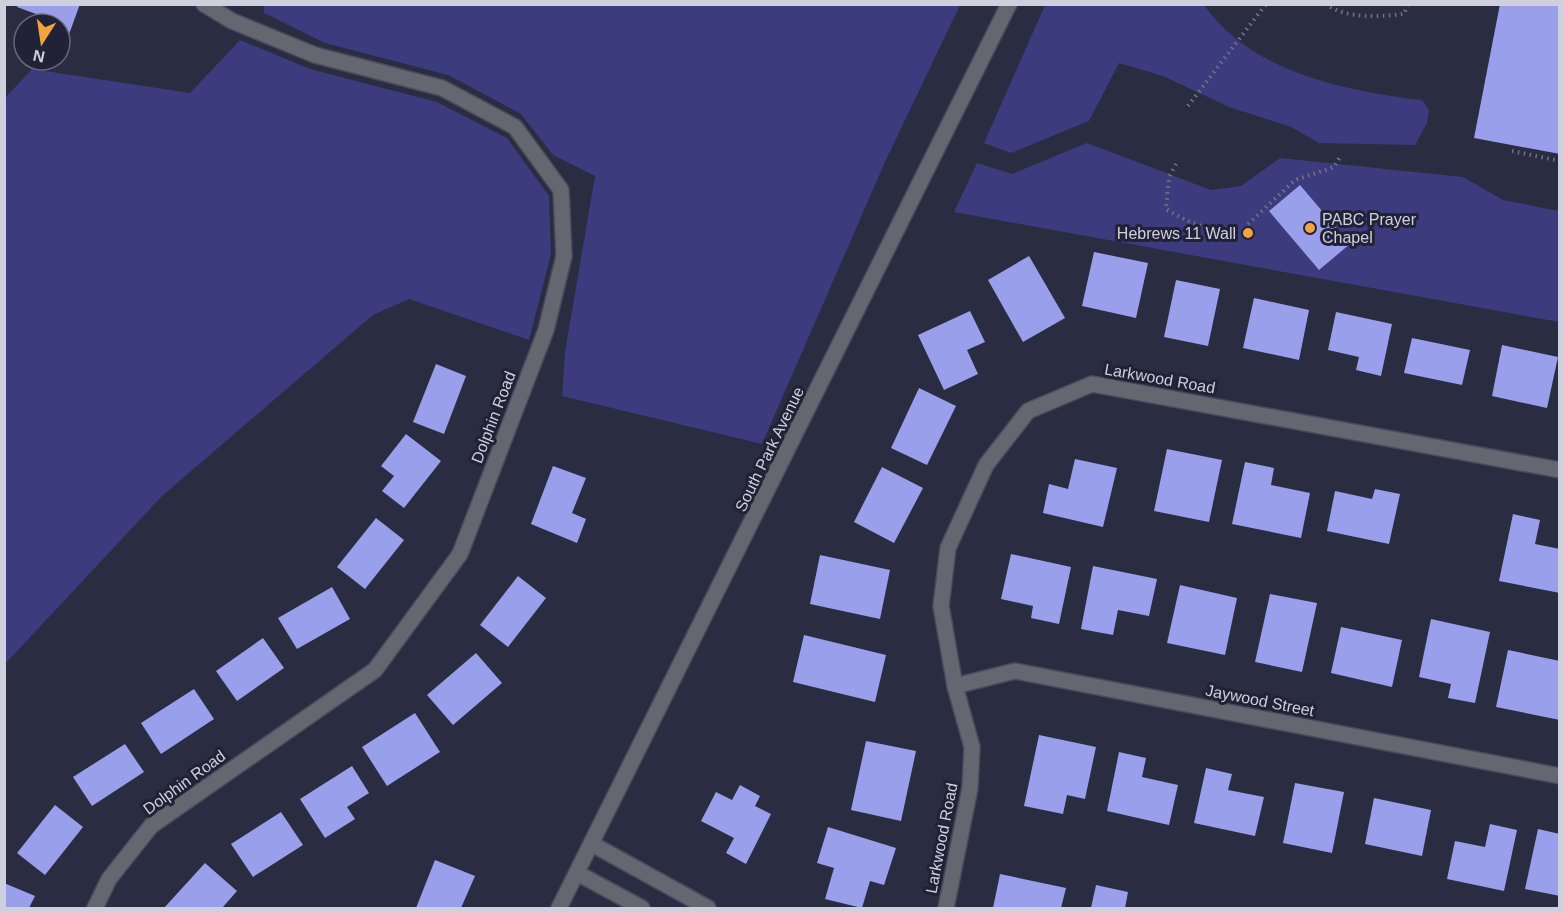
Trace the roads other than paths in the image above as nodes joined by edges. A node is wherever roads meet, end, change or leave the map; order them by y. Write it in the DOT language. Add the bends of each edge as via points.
graph roads {
  1 [pos="204,4"];
  2 [pos="1010,4"];
  3 [pos="1560,470"];
  4 [pos="955,686"];
  5 [pos="1560,776"];
  6 [pos="592,844"];
  7 [pos="577,873"];
  8 [pos="95,909"];
  9 [pos="559,909"];
  10 [pos="642,909"];
  11 [pos="708,909"];
  12 [pos="946,909"];
  1 -- 8 [label="street, Dolphin Road" via="232,21 315,55 442,88 515,127 561,190 564,255 546,330 460,554 375,670 151,826 109,879"];
  2 -- 6 [label="street, South Park Avenue"];
  3 -- 4 [label="street, Larkwood Road" via="1092,384 1028,411 986,465 948,548 941,606"];
  4 -- 5 [label="street, Jaywood Street" via="1015,671"];
  4 -- 12 [label="street, Larkwood Road" via="972,747 970,788"];
  6 -- 7 [label="street, South Park Avenue"];
  6 -- 11 [label="street"];
  7 -- 9 [label="street, South Park Avenue"];
  7 -- 10 [label="street"];
}
